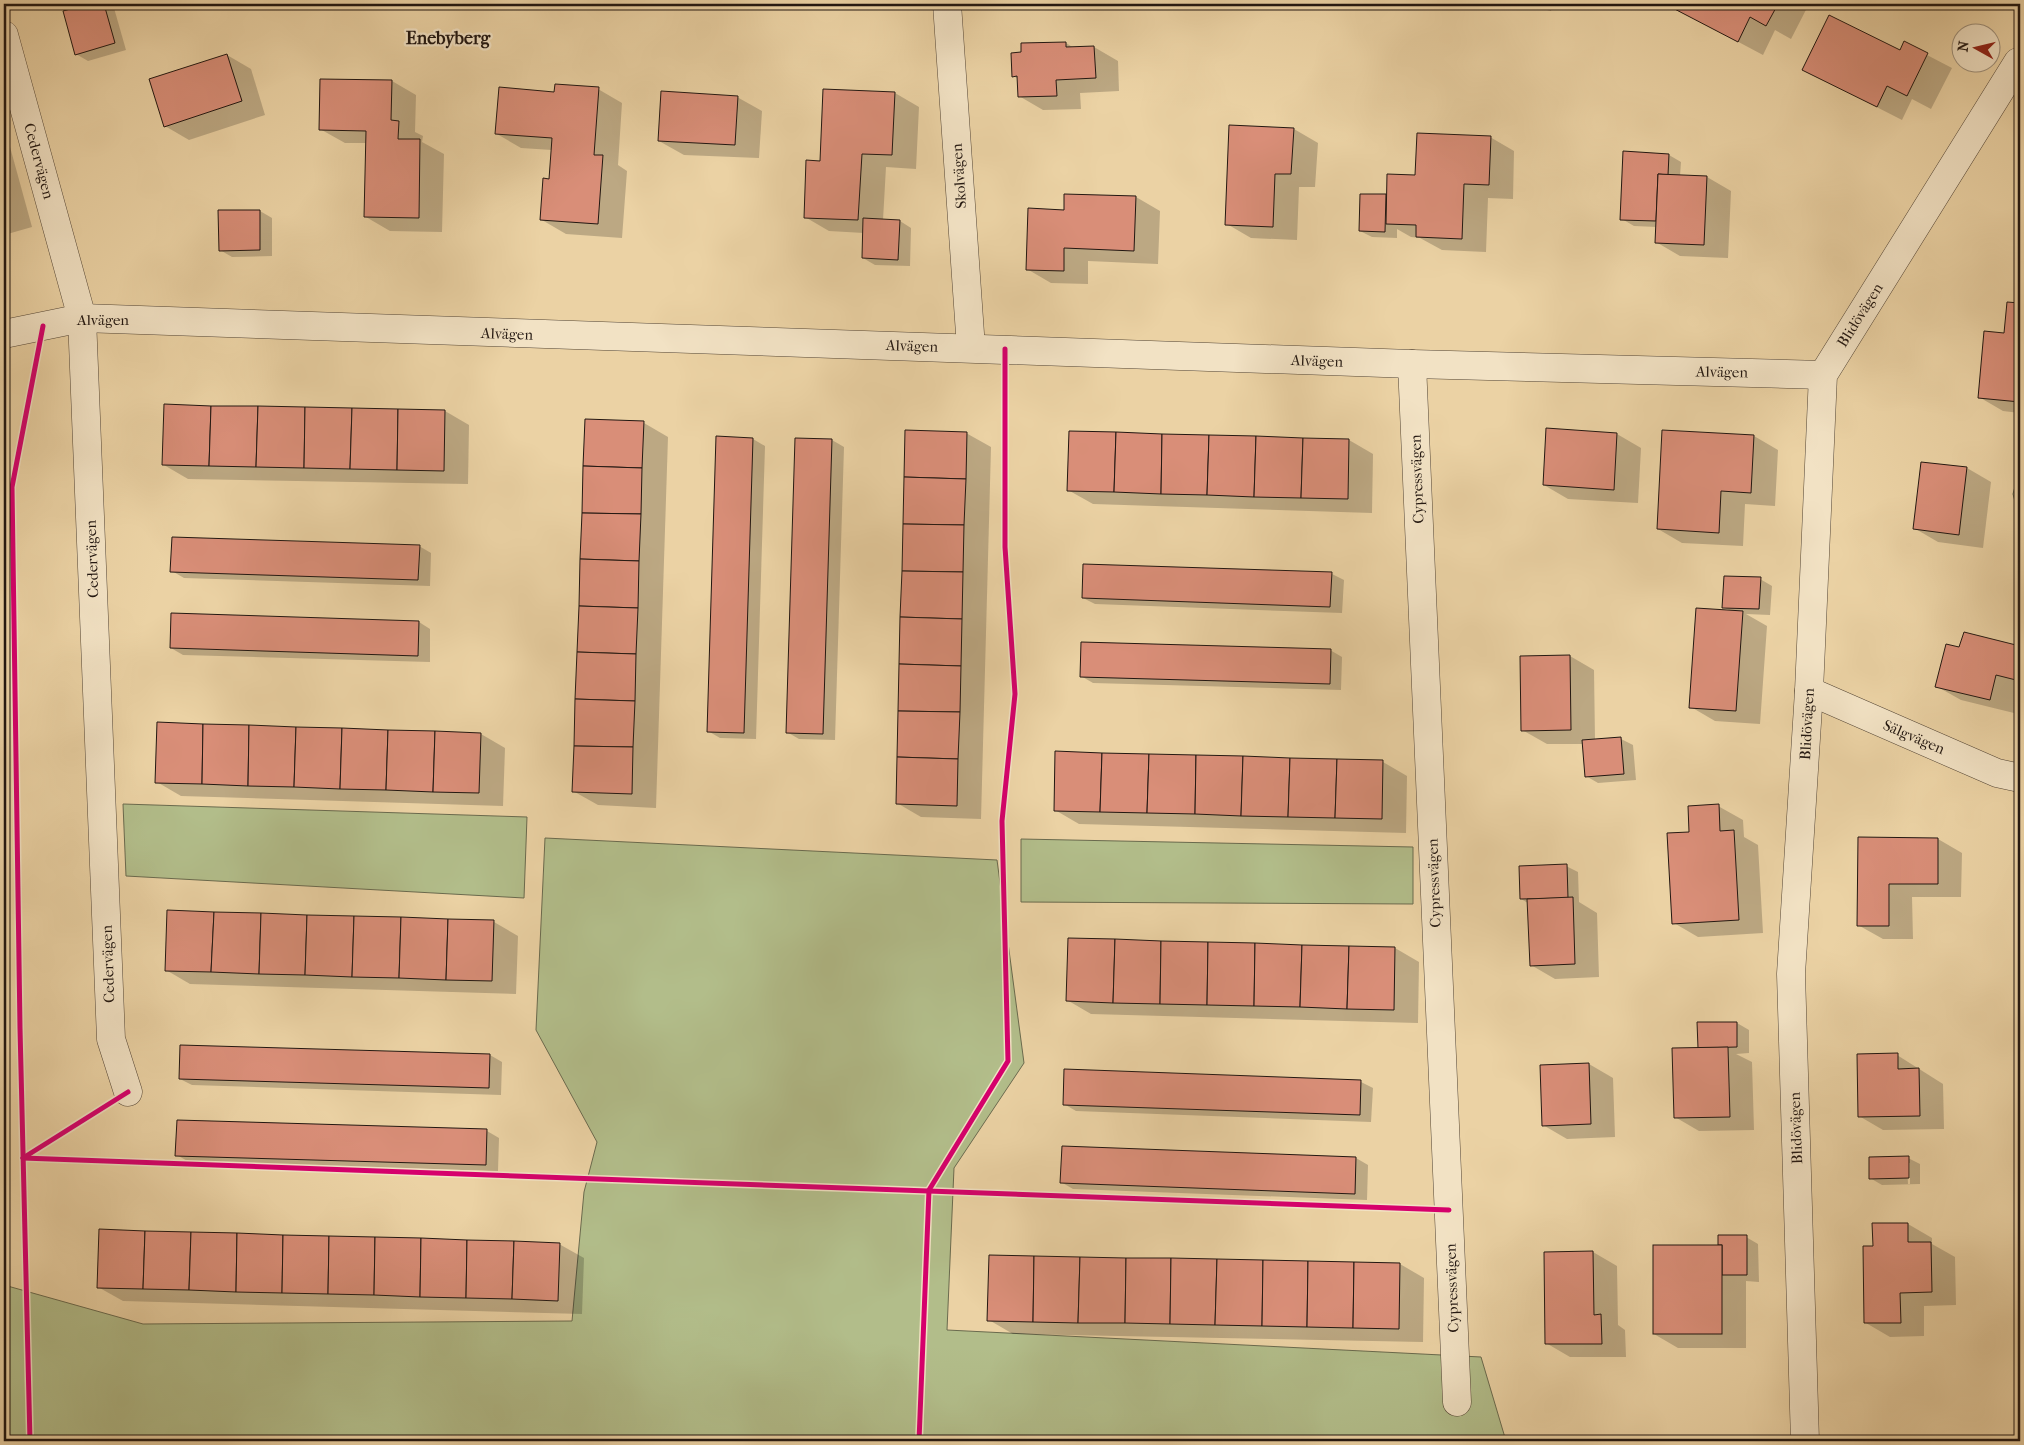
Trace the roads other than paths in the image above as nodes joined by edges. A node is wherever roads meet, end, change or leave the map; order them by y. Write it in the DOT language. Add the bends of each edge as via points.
graph roads {
  1 [pos="947,4"];
  2 [pos="4,35"];
  3 [pos="2018,62"];
  4 [pos="82,318"];
  5 [pos="4,334"];
  6 [pos="971,348"];
  7 [pos="1412,364"];
  8 [pos="1822,375"];
  9 [pos="1809,691"];
  10 [pos="2020,778"];
  11 [pos="128,1092"];
  12 [pos="1457,1402"];
  13 [pos="1805,1441"];
  1 -- 6 [label="street, Skolvägen"];
  2 -- 4 [label="street, Cedervägen"];
  3 -- 8 [label="street, Blidövägen"];
  4 -- 5 [label="street, Alvägen"];
  4 -- 6 [label="street, Alvägen"];
  4 -- 11 [label="street, Cedervägen" via="111,1039"];
  6 -- 7 [label="street, Alvägen"];
  7 -- 8 [label="street, Alvägen"];
  7 -- 12 [label="street, Cypressvägen"];
  8 -- 9 [label="street, Blidövägen"];
  9 -- 10 [label="street, Sälgvägen" via="1997,773"];
  9 -- 13 [label="street, Blidövägen" via="1791,974"];
}
